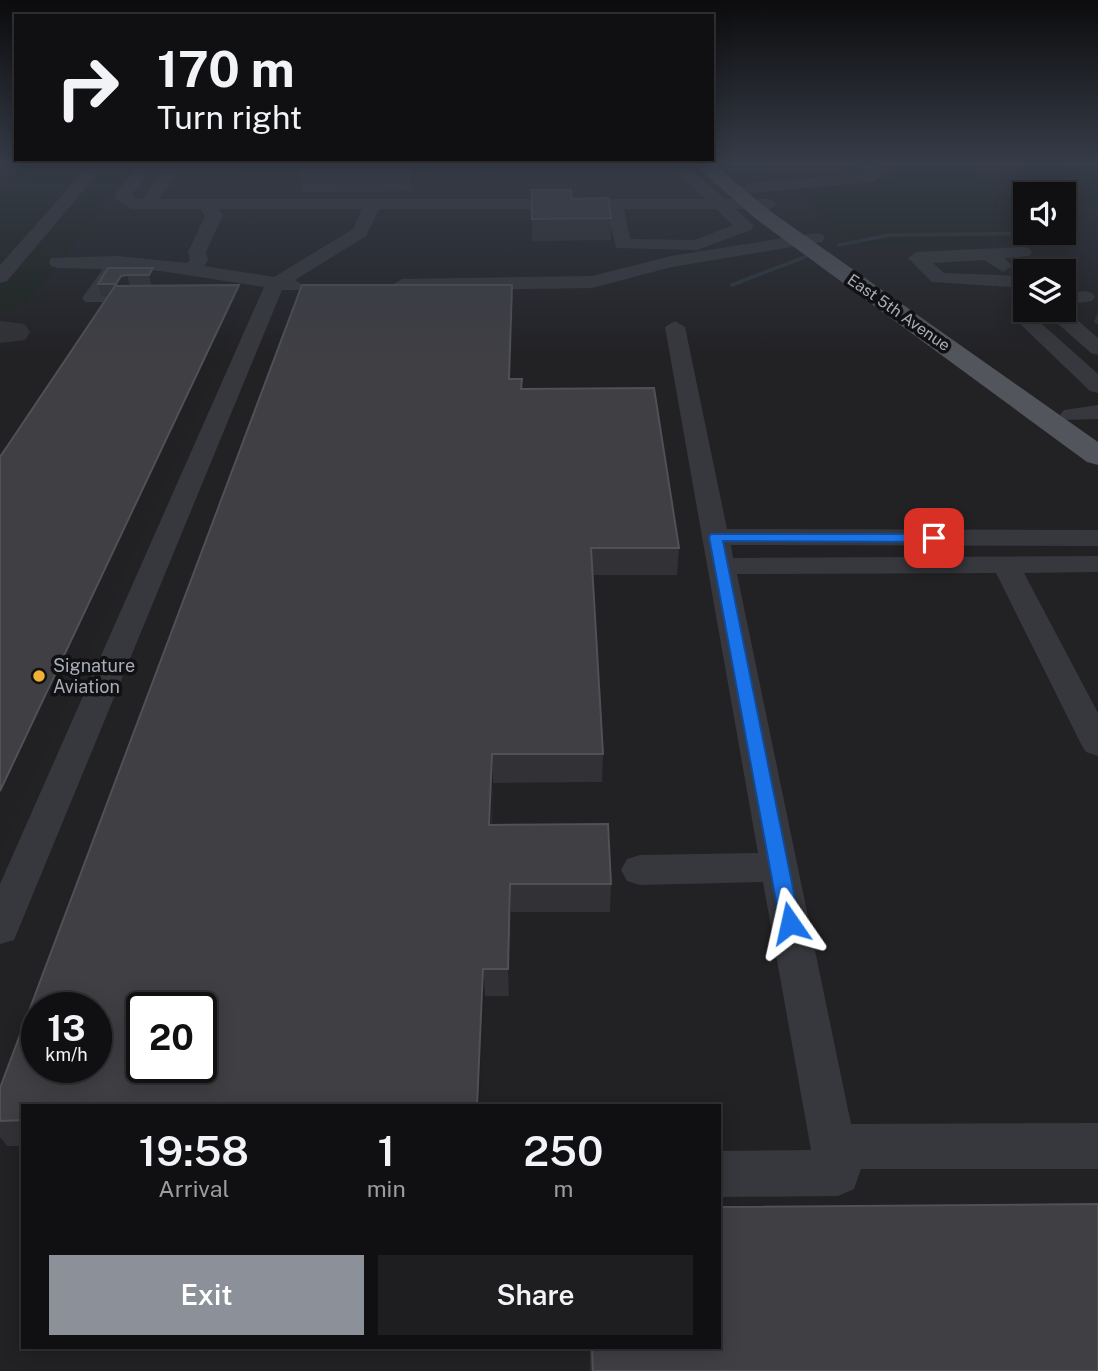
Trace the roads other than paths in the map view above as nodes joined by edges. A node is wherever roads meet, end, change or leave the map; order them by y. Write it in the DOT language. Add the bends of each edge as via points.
graph roads {
  1 [pos="41,229"];
  2 [pos="208,229"];
  3 [pos="361,229"];
  4 [pos="619,229"];
  5 [pos="737,229"];
  6 [pos="794,229"];
  7 [pos="807,239"];
  8 [pos="1023,251"];
  9 [pos="988,254"];
  10 [pos="118,257"];
  11 [pos="58,262"];
  12 [pos="195,271"];
  13 [pos="0,277"];
  14 [pos="1013,280"];
  15 [pos="274,285"];
  16 [pos="378,285"];
  17 [pos="308,286"];
  18 [pos="1013,289"];
  19 [pos="1028,322"];
  20 [pos="1073,322"];
  21 [pos="675,327"];
  22 [pos="1098,349"];
  23 [pos="1098,386"];
  24 [pos="1085,414"];
  25 [pos="1098,434"];
  26 [pos="1098,456"];
  27 [pos="1098,538"];
  28 [pos="719,552"];
  29 [pos="1005,564"];
  30 [pos="1098,564"];
  31 [pos="1098,744"];
  32 [pos="779,867"];
  33 [pos="640,870"];
  34 [pos="0,928"];
  35 [pos="1098,1146"];
  36 [pos="833,1147"];
  37 [pos="721,1174"];
  1 -- 13 [label="street"];
  2 -- 12 [label="street" via="197,252"];
  3 -- 15 [label="street"];
  4 -- 5 [label="street" via="622,244 697,245"];
  6 -- 7 [label="main road, East 5th Avenue"];
  7 -- 16 [label="street" via="671,262 592,282"];
  7 -- 24 [label="main road, East 5th Avenue"];
  7 -- 26 [label="main road, East 5th Avenue"];
  8 -- 9 [label="street"];
  9 -- 14 [label="street"];
  9 -- 18 [label="street" via="917,258 939,278"];
  10 -- 11 [label="street"];
  10 -- 12 [label="street"];
  10 -- 12 [label="street" via="92,298 173,293"];
  12 -- 15 [label="street"];
  15 -- 17 [label="street"];
  15 -- 34 [label="street"];
  19 -- 23 [label="street"];
  20 -- 22 [label="street"];
  21 -- 28 [label="street"];
  24 -- 25 [label="main road, East 5th Avenue"];
  27 -- 28 [label="street"];
  28 -- 29 [label="street"];
  28 -- 32 [label="street"];
  29 -- 30 [label="street"];
  29 -- 31 [label="street"];
  32 -- 33 [label="street"];
  32 -- 36 [label="street"];
  35 -- 36 [label="street"];
  36 -- 37 [label="street" via="838,1173"];
}
